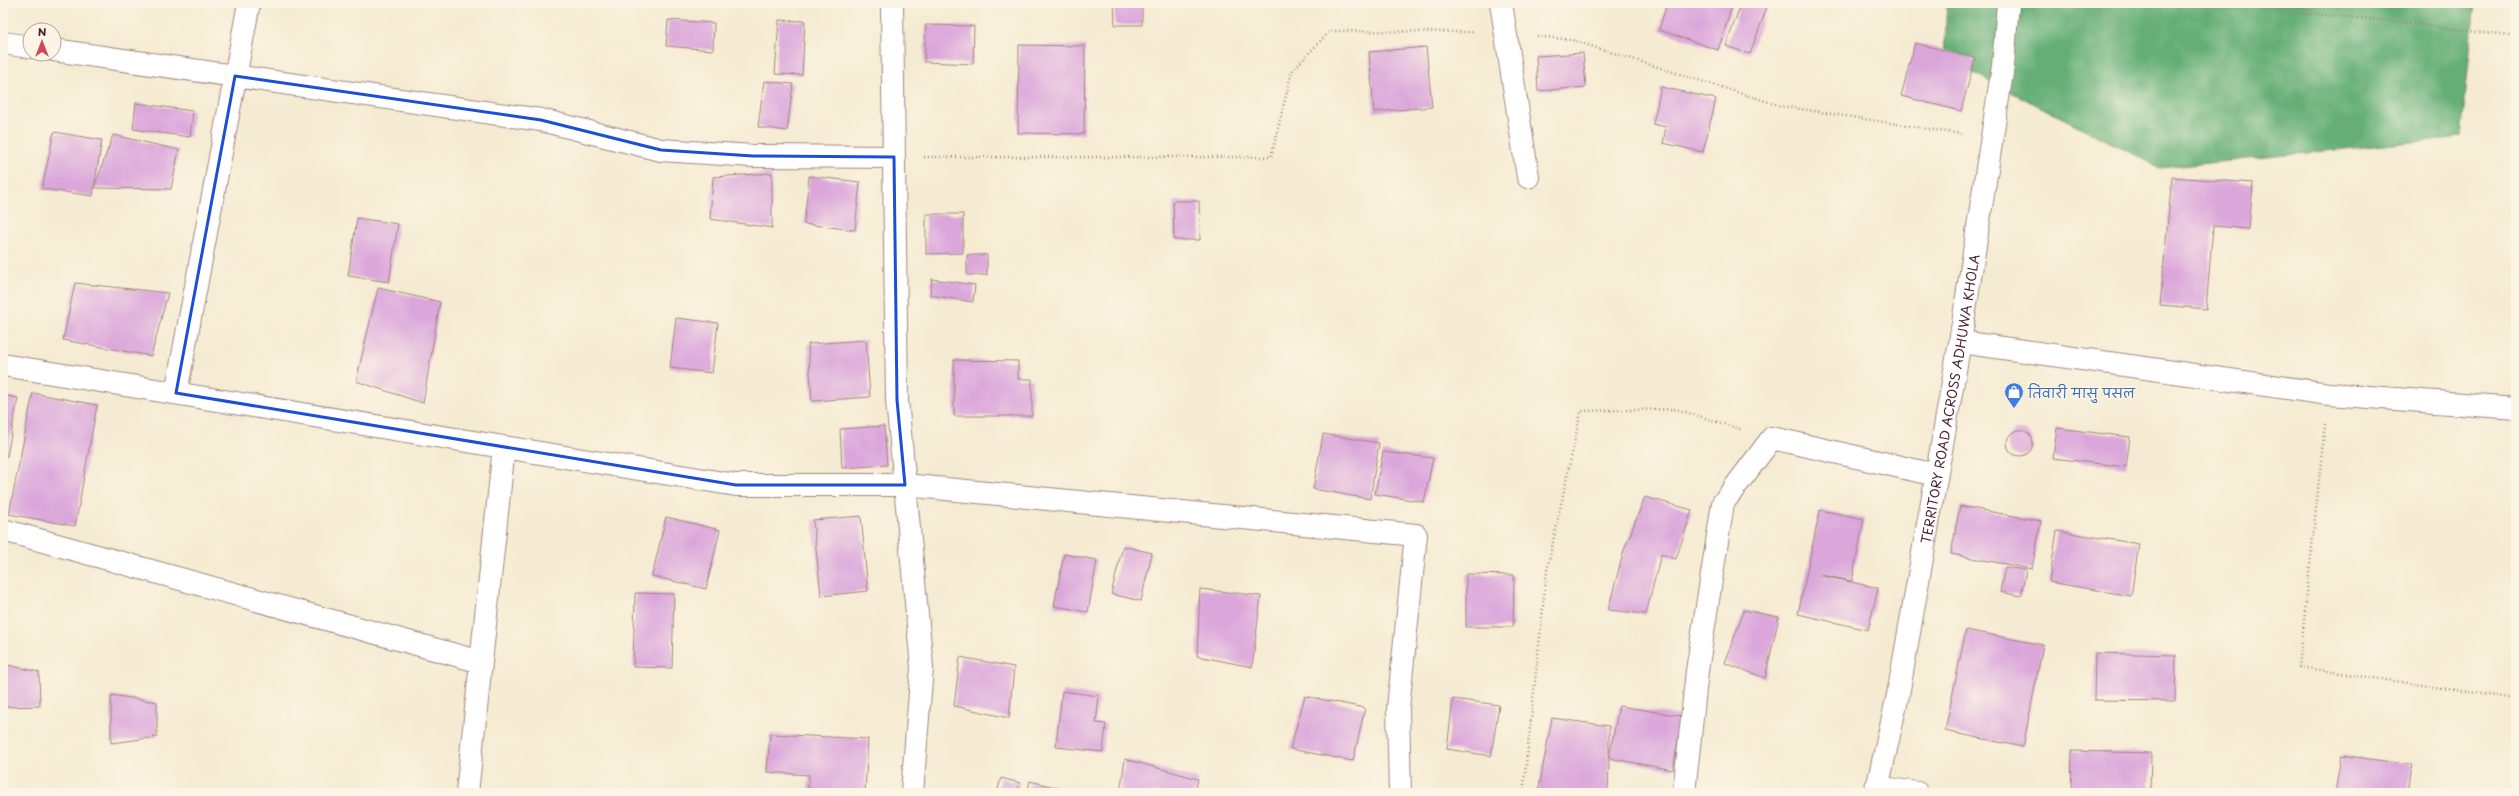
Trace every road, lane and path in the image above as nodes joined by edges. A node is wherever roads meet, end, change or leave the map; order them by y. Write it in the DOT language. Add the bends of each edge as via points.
graph roads {
  1 [pos="249,3"];
  2 [pos="892,3"];
  3 [pos="1501,3"];
  4 [pos="2008,3"];
  5 [pos="2186,3"];
  6 [pos="1506,32"];
  7 [pos="2516,38"];
  8 [pos="3,43"];
  9 [pos="22,46"];
  10 [pos="62,51"];
  11 [pos="235,76"];
  12 [pos="1991,139"];
  13 [pos="894,157"];
  14 [pos="1528,176"];
  15 [pos="1960,342"];
  16 [pos="3,365"];
  17 [pos="176,393"];
  18 [pos="2329,394"];
  19 [pos="2516,408"];
  20 [pos="1772,438"];
  21 [pos="504,447"];
  22 [pos="1936,475"];
  23 [pos="904,485"];
  24 [pos="3,530"];
  25 [pos="481,662"];
  26 [pos="2516,699"];
  27 [pos="1876,790"];
  28 [pos="467,793"];
  29 [pos="912,793"];
  30 [pos="1400,793"];
  31 [pos="1523,793"];
  32 [pos="1684,793"];
  33 [pos="1917,793"];
  1 -- 11 [label="street"];
  2 -- 13 [label="street"];
  3 -- 6 [label="street"];
  4 -- 12 [label="street, TERRITORY ROAD ACROSS ADHUWA KHOLA" via="2003,66"];
  5 -- 7 [label="path" via="2393,21"];
  6 -- 12 [label="path" via="1572,40 1781,106"];
  6 -- 13 [label="path" via="1330,31 1292,71 1271,157"];
  6 -- 14 [label="street"];
  8 -- 9 [label="street"];
  10 -- 11 [label="street"];
  11 -- 13 [label="street" via="541,120 661,150 753,156"];
  11 -- 17 [label="street"];
  12 -- 15 [label="street, TERRITORY ROAD ACROSS ADHUWA KHOLA"];
  13 -- 23 [label="street" via="897,400"];
  15 -- 18 [label="street"];
  15 -- 22 [label="street, TERRITORY ROAD ACROSS ADHUWA KHOLA"];
  16 -- 17 [label="street"];
  17 -- 21 [label="street"];
  18 -- 19 [label="street"];
  18 -- 26 [label="path" via="2299,667"];
  20 -- 22 [label="street"];
  20 -- 31 [label="path" via="1676,409 1581,411 1547,570"];
  20 -- 32 [label="street" via="1724,503 1697,671"];
  21 -- 23 [label="street" via="736,485"];
  21 -- 25 [label="street"];
  22 -- 27 [label="street, TERRITORY ROAD ACROSS ADHUWA KHOLA" via="1898,695"];
  23 -- 29 [label="street" via="922,666"];
  23 -- 30 [label="street" via="1416,534 1398,708"];
  24 -- 25 [label="street"];
  25 -- 28 [label="street"];
  27 -- 33 [label="street"];
}
